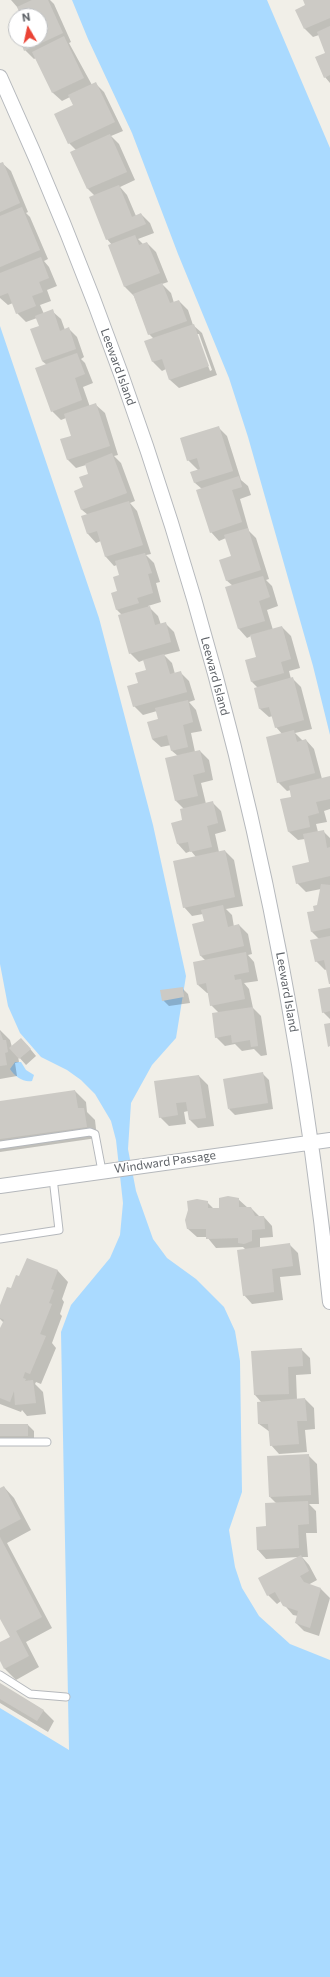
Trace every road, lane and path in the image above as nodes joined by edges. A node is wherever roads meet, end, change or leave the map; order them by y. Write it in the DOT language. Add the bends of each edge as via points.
graph roads {
  1 [pos="0,77"];
  2 [pos="330,1140"];
  3 [pos="311,1142"];
  4 [pos="0,1145"];
  5 [pos="108,1170"];
  6 [pos="53,1178"];
  7 [pos="0,1186"];
  8 [pos="0,1239"];
  9 [pos="330,1302"];
  10 [pos="0,1442"];
  11 [pos="47,1442"];
  12 [pos="0,1675"];
  13 [pos="66,1697"];
  1 -- 3 [label="street, Leeward Island" via="73,246 122,376 184,567 220,691 258,842 288,992"];
  2 -- 3 [label="street, Windward Passage"];
  3 -- 5 [label="street, Windward Passage"];
  3 -- 9 [label="street, Leeward Island"];
  4 -- 5 [label="lane" via="90,1132 95,1134"];
  5 -- 6 [label="street, Windward Passage"];
  6 -- 7 [label="street, Windward Passage"];
  6 -- 8 [label="lane" via="59,1230"];
  10 -- 11 [label="lane"];
  12 -- 13 [label="lane" via="30,1694"];
}
